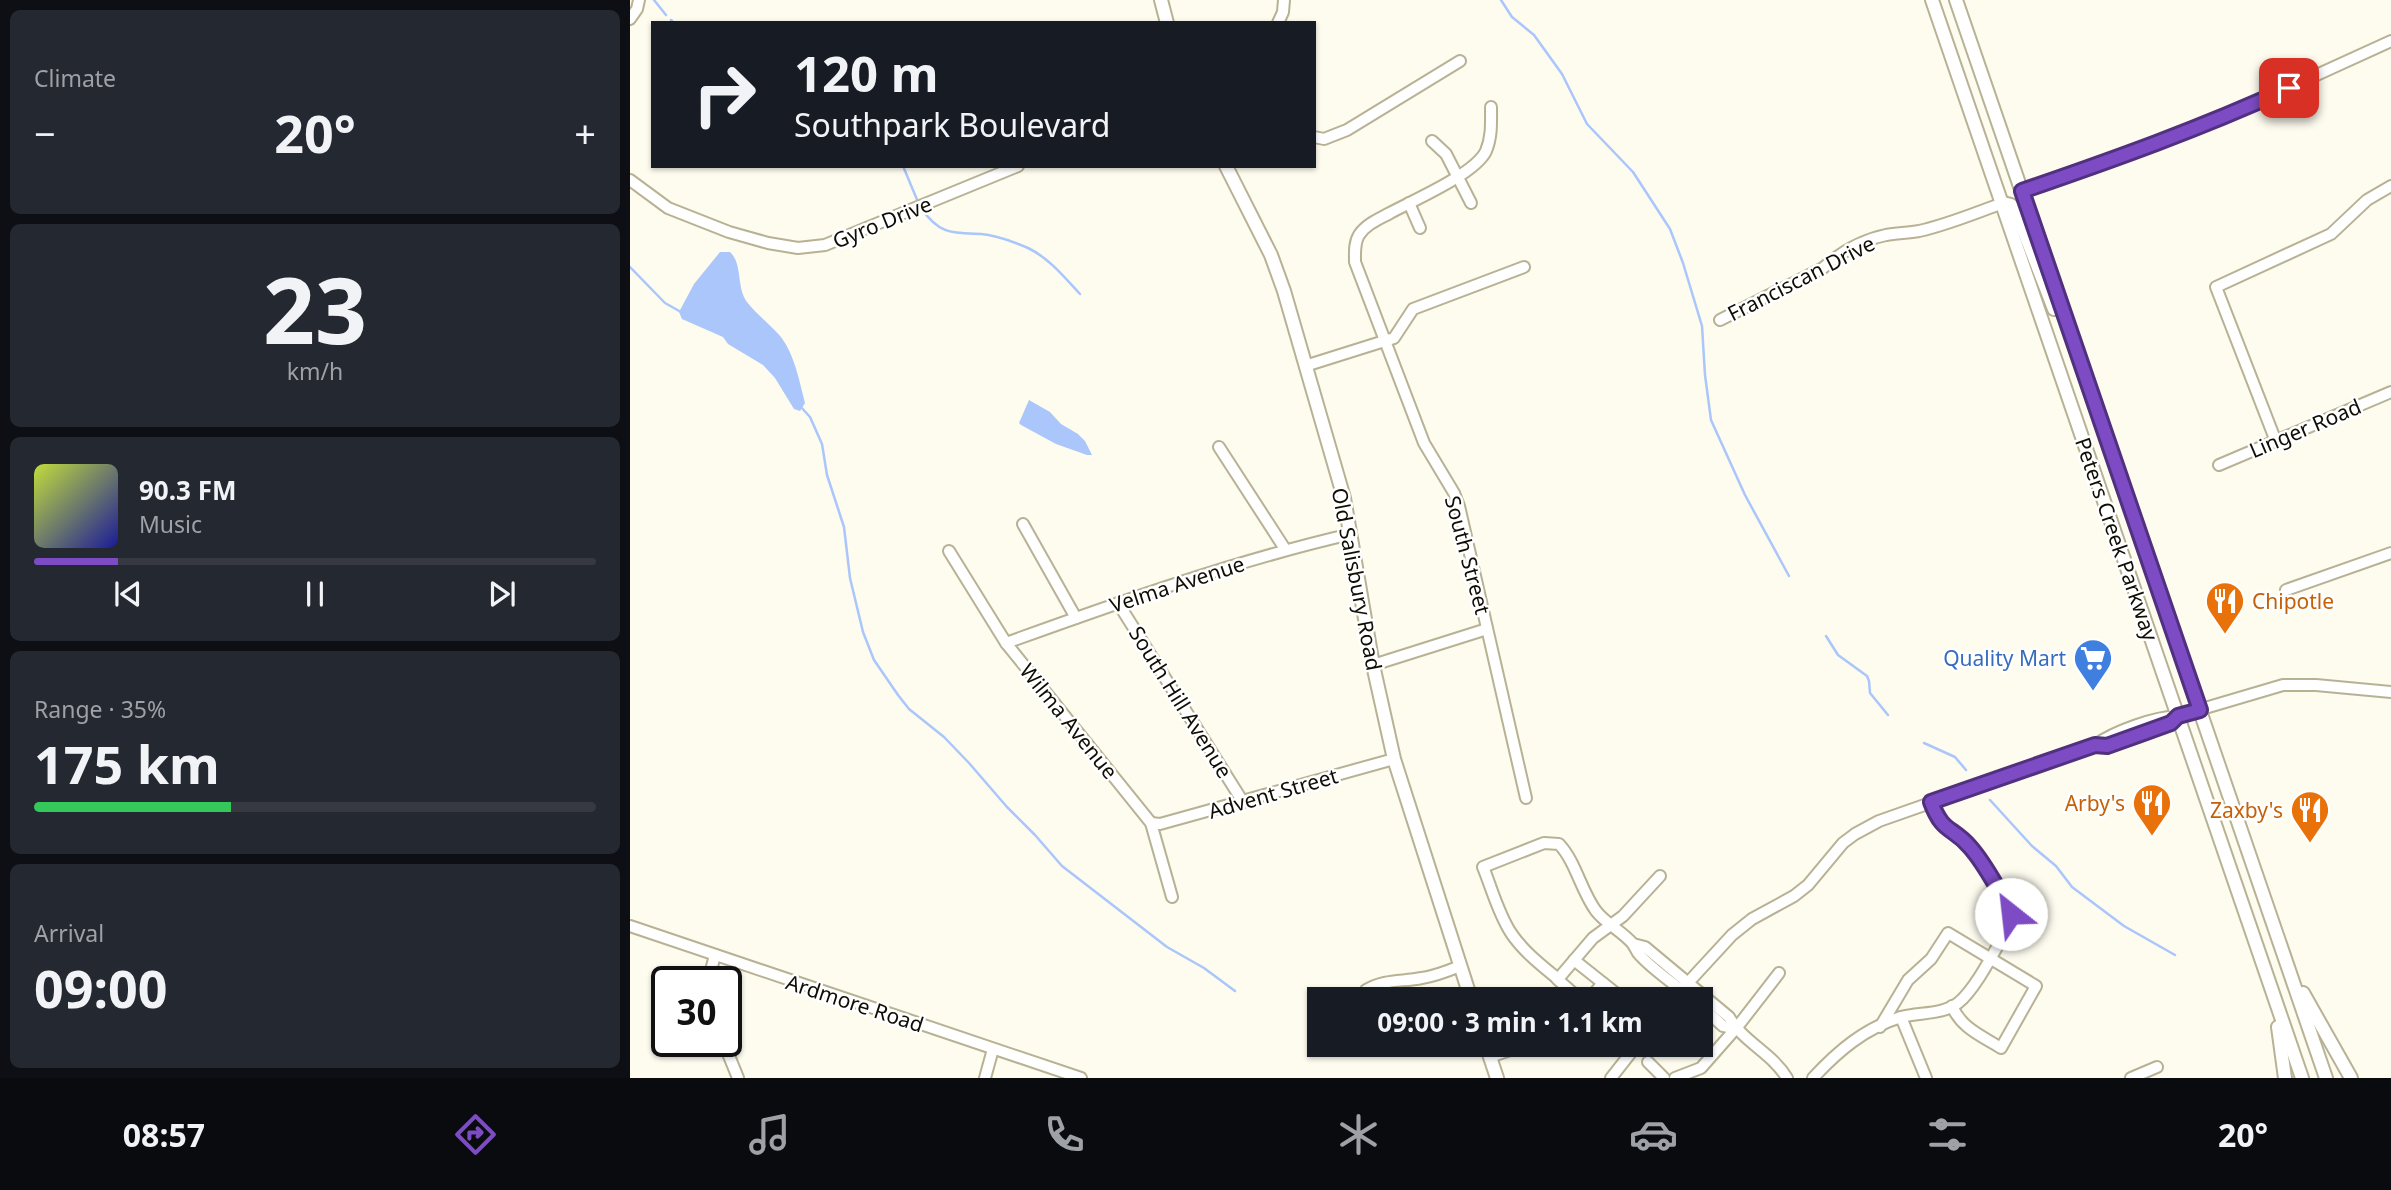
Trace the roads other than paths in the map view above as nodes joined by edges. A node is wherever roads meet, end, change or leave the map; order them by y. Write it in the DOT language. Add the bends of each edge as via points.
graph roads {
  1 [pos="639,0"];
  2 [pos="1161,0"];
  3 [pos="1284,0"];
  4 [pos="1932,0"];
  5 [pos="1956,0"];
  6 [pos="630,19"];
  7 [pos="1166,21"];
  8 [pos="1279,21"];
  9 [pos="2391,41"];
  10 [pos="1460,61"];
  11 [pos="1966,100"];
  12 [pos="1491,107"];
  13 [pos="1316,137"];
  14 [pos="1432,141"];
  15 [pos="1013,168"];
  16 [pos="1227,168"];
  17 [pos="1459,176"];
  18 [pos="630,180"];
  19 [pos="2391,186"];
  20 [pos="2022,191"];
  21 [pos="1409,203"];
  22 [pos="1471,203"];
  23 [pos="2003,203"];
  24 [pos="1420,228"];
  25 [pos="1524,267"];
  26 [pos="1720,320"];
  27 [pos="2068,328"];
  28 [pos="1385,342"];
  29 [pos="1305,366"];
  30 [pos="2391,392"];
  31 [pos="2275,439"];
  32 [pos="1219,447"];
  33 [pos="2218,465"];
  34 [pos="1023,524"];
  35 [pos="1351,534"];
  36 [pos="1285,549"];
  37 [pos="949,551"];
  38 [pos="2391,553"];
  39 [pos="2286,590"];
  40 [pos="1118,603"];
  41 [pos="1076,618"];
  42 [pos="1487,629"];
  43 [pos="1006,643"];
  44 [pos="1373,665"];
  45 [pos="2391,692"];
  46 [pos="2200,710"];
  47 [pos="2178,716"];
  48 [pos="1394,759"];
  49 [pos="1526,798"];
  50 [pos="1243,802"];
  51 [pos="1931,802"];
  52 [pos="1150,822"];
  53 [pos="1660,876"];
  54 [pos="1172,897"];
  55 [pos="630,926"];
  56 [pos="1612,926"];
  57 [pos="715,955"];
  58 [pos="1990,958"];
  59 [pos="1574,960"];
  60 [pos="2285,960"];
  61 [pos="712,966"];
  62 [pos="1460,966"];
  63 [pos="1779,972"];
  64 [pos="1558,979"];
  65 [pos="1603,983"];
  66 [pos="2270,985"];
  67 [pos="1685,986"];
  68 [pos="1372,987"];
  69 [pos="1467,987"];
  70 [pos="1567,987"];
  71 [pos="1600,987"];
  72 [pos="1608,987"];
  73 [pos="1952,1006"];
  74 [pos="1713,1014"];
  75 [pos="1901,1017"];
  76 [pos="1880,1027"];
  77 [pos="1735,1029"];
  78 [pos="993,1049"];
  79 [pos="729,1057"];
  80 [pos="1490,1057"];
  81 [pos="1628,1057"];
  82 [pos="1648,1062"];
  83 [pos="2157,1068"];
  84 [pos="1703,1073"];
  85 [pos="737,1078"];
  86 [pos="985,1078"];
  87 [pos="1081,1078"];
  88 [pos="1497,1078"];
  89 [pos="1611,1078"];
  90 [pos="1664,1078"];
  91 [pos="1675,1078"];
  92 [pos="1787,1078"];
  93 [pos="1814,1078"];
  94 [pos="1926,1078"];
  95 [pos="2131,1078"];
  96 [pos="2286,1078"];
  97 [pos="2302,1078"];
  98 [pos="2326,1078"];
  99 [pos="2351,1078"];
  1 -- 6 [label="street"];
  2 -- 7 [label="main road"];
  3 -- 8 [label="street"];
  4 -- 11 [label="main road, Peters Creek Parkway"];
  5 -- 20 [label="main road, Peters Creek Parkway"];
  9 -- 20 [label="street" via="2242,109"];
  10 -- 13 [label="street" via="1347,130"];
  11 -- 20 [label="main road" via="1975,107 2008,193"];
  11 -- 23 [label="main road, Peters Creek Parkway"];
  12 -- 17 [label="street" via="1487,149"];
  14 -- 17 [label="street"];
  15 -- 18 [label="street, Gyro Drive" via="825,245 798,248 697,221 667,208"];
  16 -- 29 [label="main road, Old Salisbury Road" via="1271,255"];
  17 -- 21 [label="street"];
  17 -- 22 [label="street"];
  19 -- 31 [label="street" via="2367,200 2331,234 2216,287"];
  20 -- 27 [label="main road, Peters Creek Parkway"];
  21 -- 24 [label="street"];
  21 -- 28 [label="street, South Street" via="1372,222 1355,244 1355,262"];
  23 -- 26 [label="street, Franciscan Drive" via="1919,231 1855,245 1823,268"];
  23 -- 27 [label="main road" via="2016,211 2052,305"];
  23 -- 47 [label="main road, Peters Creek Parkway"];
  25 -- 28 [label="street" via="1413,309 1394,338"];
  27 -- 46 [label="main road, Peters Creek Parkway"];
  28 -- 29 [label="street"];
  28 -- 42 [label="street, South Street" via="1424,443 1459,506"];
  29 -- 35 [label="main road, Old Salisbury Road"];
  30 -- 31 [label="street, Linger Road"];
  31 -- 33 [label="street, Linger Road"];
  32 -- 36 [label="street"];
  34 -- 41 [label="street"];
  35 -- 36 [label="street, Velma Avenue"];
  35 -- 44 [label="main road, Old Salisbury Road"];
  36 -- 40 [label="street, Velma Avenue"];
  37 -- 43 [label="street, Wilma Avenue"];
  38 -- 39 [label="street"];
  40 -- 41 [label="street, Velma Avenue"];
  40 -- 50 [label="street, South Hill Avenue"];
  41 -- 43 [label="street, Velma Avenue"];
  42 -- 44 [label="street"];
  42 -- 49 [label="street, South Street"];
  43 -- 52 [label="street, Wilma Avenue"];
  44 -- 48 [label="main road, Old Salisbury Road"];
  45 -- 46 [label="street" via="2283,685"];
  46 -- 47 [label="street"];
  46 -- 60 [label="main road, Peters Creek Parkway"];
  47 -- 51 [label="street" via="2142,734 2107,746 2095,745"];
  47 -- 66 [label="main road, Peters Creek Parkway"];
  48 -- 50 [label="street, Advent Street"];
  48 -- 62 [label="main road, Old Salisbury Road"];
  50 -- 52 [label="street, Advent Street" via="1160,824"];
  51 -- 58 [label="street" via="1938,820 1969,845 2009,907 2012,919"];
  51 -- 67 [label="street" via="1855,834 1808,885 1732,935"];
  52 -- 54 [label="street, Wilma Avenue"];
  53 -- 56 [label="street"];
  55 -- 57 [label="street, Ardmore Road"];
  56 -- 59 [label="street" via="1593,938"];
  56 -- 64 [label="street" via="1590,902 1557,843 1544,843 1483,867 1511,933"];
  56 -- 67 [label="street" via="1633,944 1645,947"];
  57 -- 61 [label="street"];
  57 -- 78 [label="street, Ardmore Road"];
  58 -- 73 [label="street" via="1969,991"];
  58 -- 73 [label="street" via="2036,986 2001,1048 1963,1025"];
  58 -- 76 [label="street" via="1948,933 1908,980"];
  59 -- 64 [label="street"];
  59 -- 65 [label="street"];
  60 -- 98 [label="main road, Peters Creek Parkway"];
  60 -- 99 [label="main road"];
  62 -- 68 [label="street" via="1426,978 1397,979"];
  62 -- 69 [label="main road, Old Salisbury Road"];
  63 -- 77 [label="street"];
  64 -- 70 [label="street"];
  65 -- 71 [label="street"];
  65 -- 72 [label="street"];
  66 -- 96 [label="main road"];
  66 -- 97 [label="main road, Peters Creek Parkway"];
  73 -- 75 [label="street"];
  74 -- 77 [label="street" via="1723,1026"];
  75 -- 76 [label="street"];
  75 -- 94 [label="street"];
  76 -- 93 [label="street" via="1849,1042"];
  77 -- 84 [label="street"];
  77 -- 92 [label="street"];
  78 -- 86 [label="street"];
  78 -- 87 [label="street, Ardmore Road"];
  79 -- 85 [label="street"];
  80 -- 88 [label="main road"];
  81 -- 89 [label="street"];
  82 -- 90 [label="street"];
  83 -- 95 [label="street"];
  84 -- 91 [label="street"];
}
